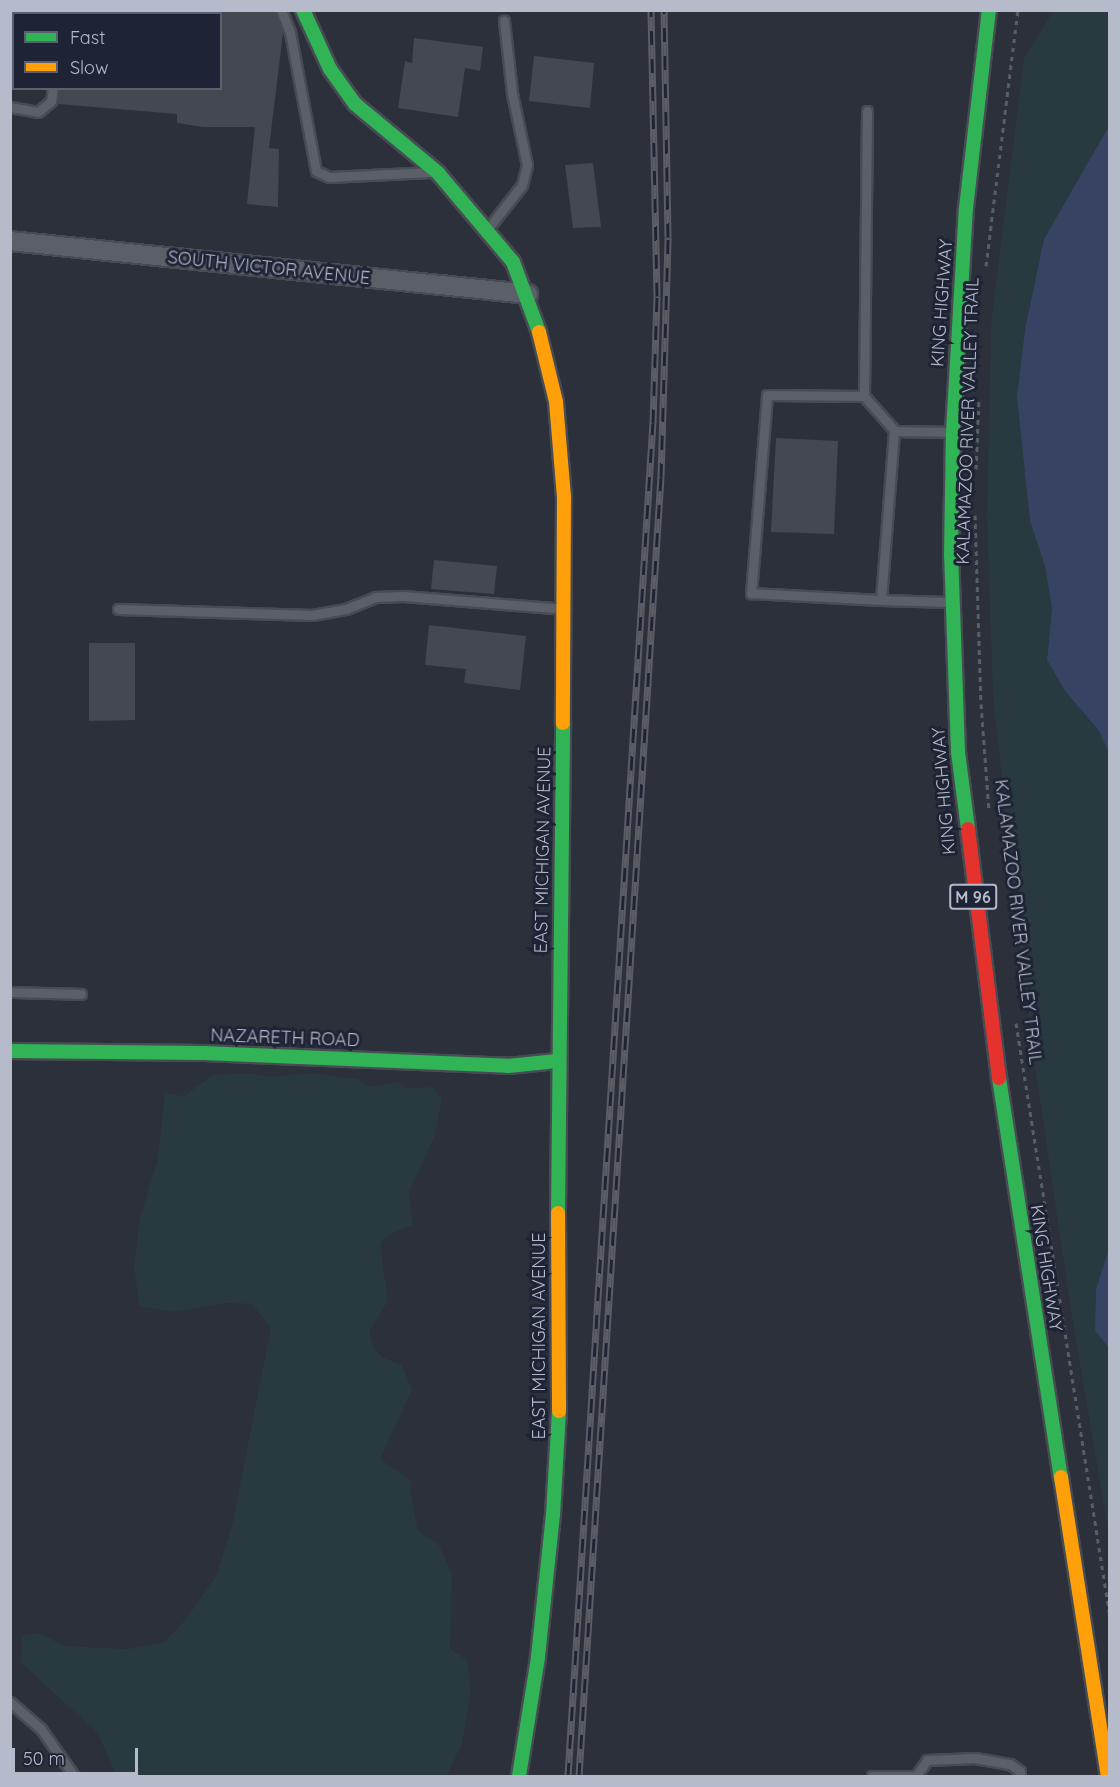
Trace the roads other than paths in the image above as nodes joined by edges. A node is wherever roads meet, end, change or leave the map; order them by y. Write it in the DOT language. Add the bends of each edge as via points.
graph roads {
  1 [pos="281,10"];
  2 [pos="303,10"];
  3 [pos="989,10"];
  4 [pos="504,20"];
  5 [pos="53,90"];
  6 [pos="10,107"];
  7 [pos="867,111"];
  8 [pos="436,172"];
  9 [pos="488,228"];
  10 [pos="10,241"];
  11 [pos="528,294"];
  12 [pos="864,396"];
  13 [pos="895,431"];
  14 [pos="953,432"];
  15 [pos="881,600"];
  16 [pos="952,602"];
  17 [pos="118,609"];
  18 [pos="565,609"];
  19 [pos="10,992"];
  20 [pos="81,994"];
  21 [pos="10,1051"];
  22 [pos="557,1061"];
  23 [pos="10,1702"];
  24 [pos="74,1776"];
  25 [pos="519,1776"];
  26 [pos="872,1776"];
  27 [pos="1020,1776"];
  28 [pos="1107,1776"];
  1 -- 8 [label="lane" via="290,32 316,171 329,177"];
  2 -- 8 [label="street, EAST MICHIGAN AVENUE" via="330,69 355,104"];
  3 -- 14 [label="street, KING HIGHWAY / M 96" via="966,208"];
  4 -- 9 [label="lane" via="516,117 527,165 522,185"];
  5 -- 6 [label="lane" via="51,101 38,112"];
  7 -- 12 [label="lane"];
  8 -- 9 [label="street, EAST MICHIGAN AVENUE"];
  9 -- 11 [label="street, EAST MICHIGAN AVENUE" via="513,262"];
  10 -- 11 [label="street, SOUTH VICTOR AVENUE"];
  11 -- 18 [label="street, EAST MICHIGAN AVENUE" via="555,402 564,497"];
  12 -- 13 [label="lane"];
  12 -- 15 [label="lane" via="767,395 751,593"];
  13 -- 14 [label="lane"];
  13 -- 15 [label="lane"];
  14 -- 16 [label="street, KING HIGHWAY / M 96"];
  15 -- 16 [label="lane"];
  16 -- 28 [label="street, KING HIGHWAY / M 96" via="958,752 971,883"];
  17 -- 18 [label="lane" via="312,615 346,609 375,597 403,596"];
  18 -- 22 [label="street, EAST MICHIGAN AVENUE"];
  19 -- 20 [label="lane"];
  21 -- 22 [label="street, NAZARETH ROAD" via="204,1053 508,1066"];
  22 -- 25 [label="street, EAST MICHIGAN AVENUE" via="560,1386 538,1657"];
  23 -- 24 [label="lane" via="40,1729"];
  26 -- 27 [label="lane" via="916,1776 927,1760 975,1758 1010,1764"];
}
